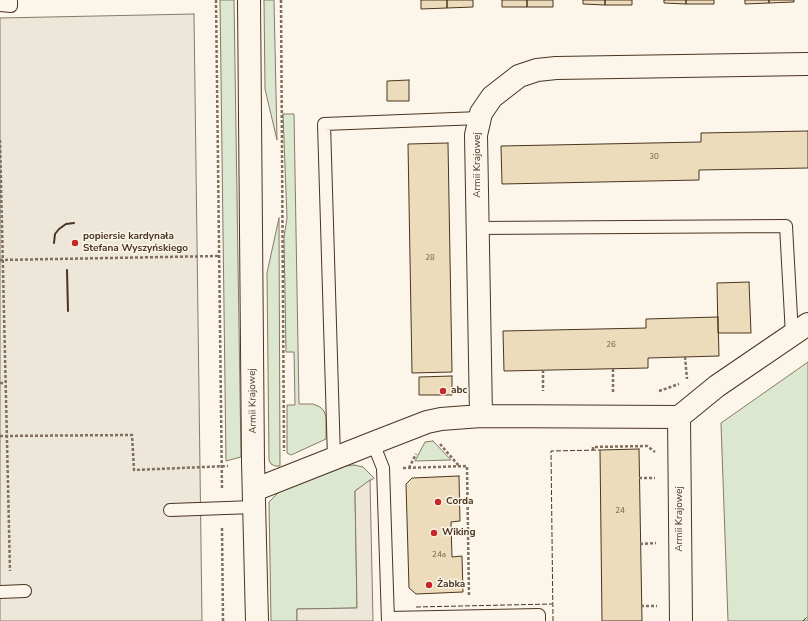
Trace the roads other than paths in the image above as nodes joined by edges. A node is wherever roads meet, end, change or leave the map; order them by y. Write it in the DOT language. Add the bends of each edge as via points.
graph roads {
  1 [pos="10,0"];
  2 [pos="249,0"];
  3 [pos="0,6"];
  4 [pos="808,64"];
  5 [pos="480,118"];
  6 [pos="478,228"];
  7 [pos="800,329"];
  8 [pos="481,416"];
  9 [pos="679,417"];
  10 [pos="373,443"];
  11 [pos="334,458"];
  12 [pos="254,498"];
  13 [pos="170,510"];
  14 [pos="25,591"];
  15 [pos="5,592"];
  16 [pos="388,620"];
  17 [pos="257,621"];
  18 [pos="539,621"];
  19 [pos="681,621"];
  1 -- 3 [label="lane" via="11,6"];
  2 -- 12 [label="street, Armii Krajowej"];
  4 -- 5 [label="street, Armii Krajowej" via="537,70 519,76 504,86 492,97"];
  5 -- 6 [label="street, Armii Krajowej" via="476,136"];
  5 -- 11 [label="lane" via="324,124"];
  6 -- 7 [label="lane" via="786,226"];
  6 -- 8 [label="street, Armii Krajowej"];
  7 -- 9 [label="street" via="717,386"];
  8 -- 9 [label="street"];
  8 -- 10 [label="street" via="427,422"];
  9 -- 19 [label="street, Armii Krajowej"];
  10 -- 11 [label="street"];
  10 -- 16 [label="lane" via="383,468"];
  11 -- 12 [label="street"];
  12 -- 13 [label="lane" via="222,508"];
  12 -- 17 [label="street, Armii Krajowej"];
  14 -- 15 [label="lane"];
  16 -- 18 [label="lane" via="539,615"];
}
